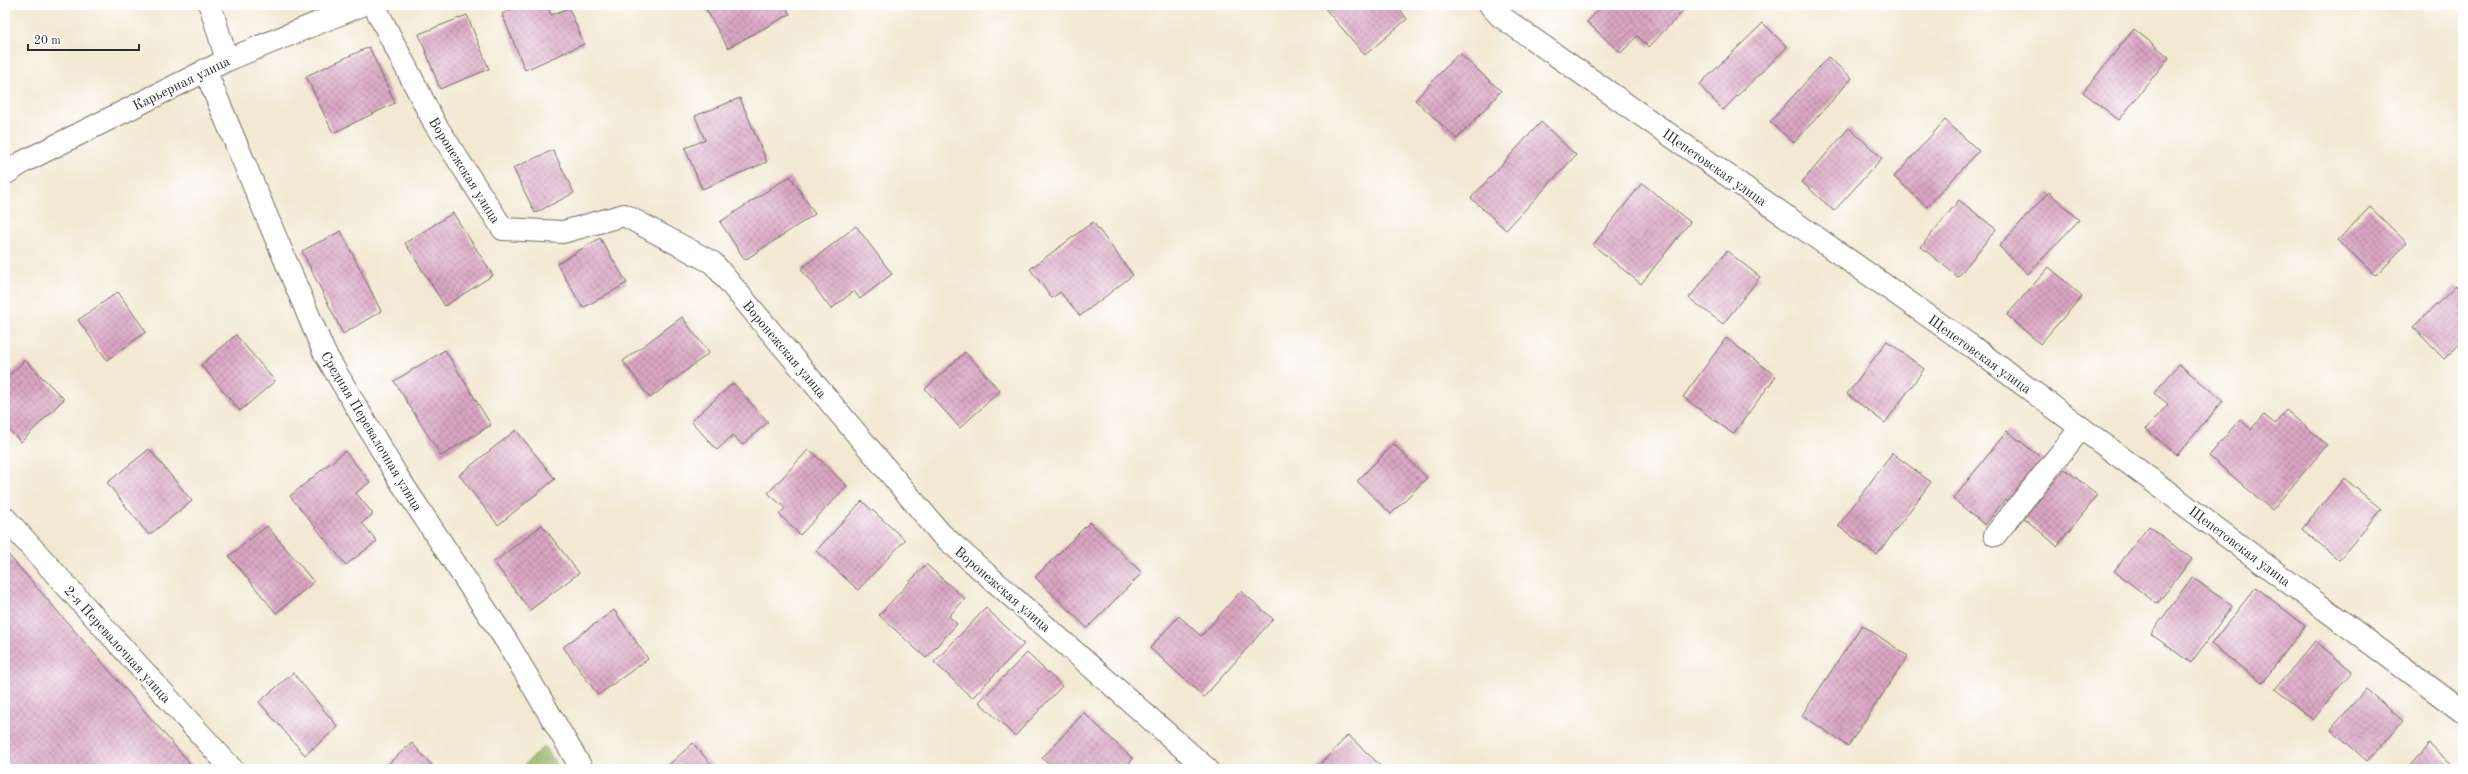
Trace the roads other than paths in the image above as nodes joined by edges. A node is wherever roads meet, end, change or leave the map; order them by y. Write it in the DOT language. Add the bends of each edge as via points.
graph roads {
  1 [pos="210,5"];
  2 [pos="362,5"];
  3 [pos="374,5"];
  4 [pos="1490,5"];
  5 [pos="227,60"];
  6 [pos="205,70"];
  7 [pos="5,174"];
  8 [pos="2081,428"];
  9 [pos="5,518"];
  10 [pos="1995,535"];
  11 [pos="2463,712"];
  12 [pos="232,769"];
  13 [pos="582,769"];
  14 [pos="1207,769"];
  1 -- 5 [label="street"];
  2 -- 5 [label="street, Карьерная улица"];
  3 -- 14 [label="street, Воронежская улица" via="435,124 502,229 564,232 624,216 713,263 940,534"];
  4 -- 8 [label="street, Щепетовская улица" via="1500,16 1974,348"];
  5 -- 6 [label="street, Карьерная улица"];
  6 -- 7 [label="street, Карьерная улица" via="23,162"];
  6 -- 13 [label="street, Средняя Перевалочная улица" via="324,352 397,476 507,642"];
  8 -- 10 [label="street"];
  8 -- 11 [label="street, Щепетовская улица"];
  9 -- 12 [label="street, 2-я Перевалочная улица"];
}
